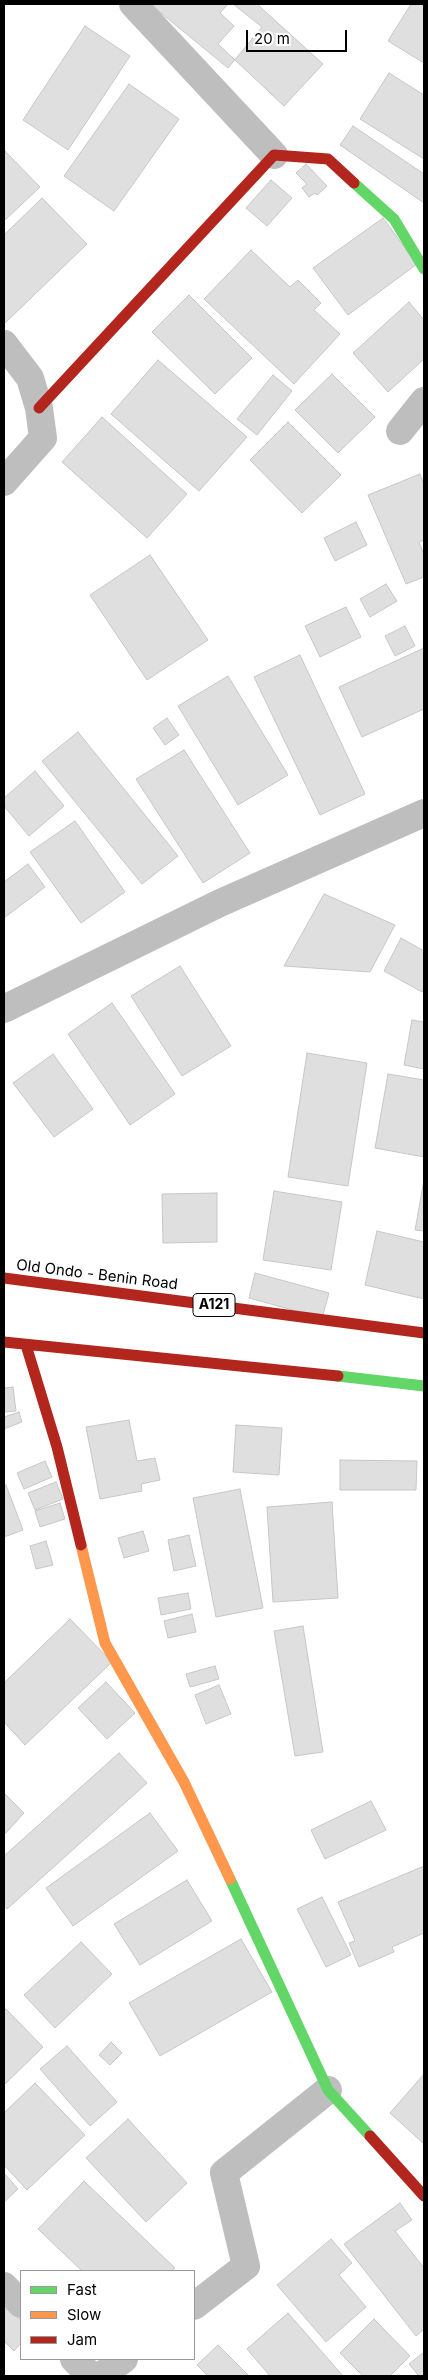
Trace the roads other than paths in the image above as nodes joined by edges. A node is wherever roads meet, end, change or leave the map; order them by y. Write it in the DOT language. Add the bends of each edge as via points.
graph roads {
  1 [pos="133,4"];
  2 [pos="274,155"];
  3 [pos="424,270"];
  4 [pos="4,344"];
  5 [pos="424,401"];
  6 [pos="40,408"];
  7 [pos="400,431"];
  8 [pos="4,482"];
  9 [pos="424,813"];
  10 [pos="4,1009"];
  11 [pos="4,1278"];
  12 [pos="424,1333"];
  13 [pos="4,1342"];
  14 [pos="26,1345"];
  15 [pos="424,1386"];
  16 [pos="328,2090"];
  17 [pos="424,2196"];
  18 [pos="4,2286"];
  19 [pos="20,2303"];
  20 [pos="195,2305"];
  21 [pos="75,2360"];
  22 [pos="123,2360"];
  23 [pos="91,2376"];
  24 [pos="101,2376"];
  1 -- 2 [label="street"];
  2 -- 3 [label="street" via="328,159 394,220"];
  2 -- 6 [label="street"];
  4 -- 6 [label="street" via="30,378"];
  5 -- 7 [label="street"];
  6 -- 8 [label="street" via="43,438"];
  9 -- 10 [label="street" via="220,903"];
  11 -- 12 [label="street, Old Ondo - Benin Road / A121"];
  13 -- 14 [label="street"];
  14 -- 15 [label="street"];
  14 -- 16 [label="street" via="57,1447 105,1643 184,1782"];
  16 -- 17 [label="street"];
  16 -- 20 [label="street" via="224,2173 246,2266"];
  18 -- 19 [label="street"];
  21 -- 23 [label="street"];
  22 -- 24 [label="street"];
}
